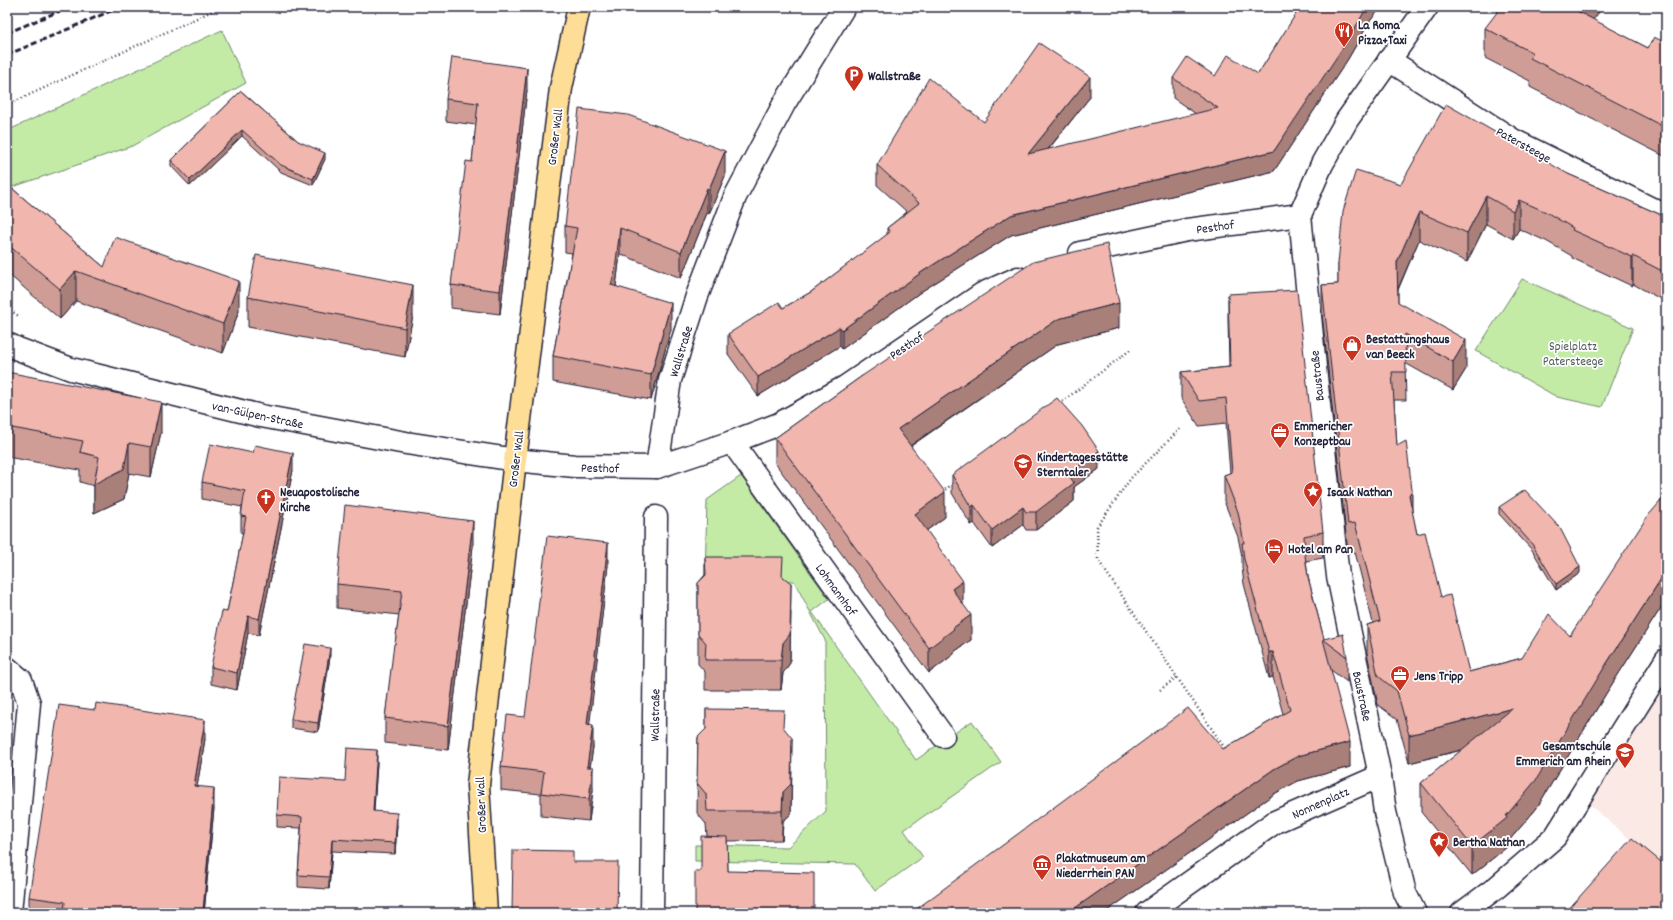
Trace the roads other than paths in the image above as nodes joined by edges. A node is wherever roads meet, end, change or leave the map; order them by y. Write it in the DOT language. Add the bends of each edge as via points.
graph roads {
  1 [pos="579,7"];
  2 [pos="844,7"];
  3 [pos="1427,7"];
  4 [pos="1389,60"];
  5 [pos="1300,214"];
  6 [pos="1666,216"];
  7 [pos="1064,258"];
  8 [pos="1036,270"];
  9 [pos="7,344"];
  10 [pos="732,442"];
  11 [pos="514,460"];
  12 [pos="657,467"];
  13 [pos="656,517"];
  14 [pos="1666,660"];
  15 [pos="7,668"];
  16 [pos="943,736"];
  17 [pos="1380,776"];
  18 [pos="10,913"];
  19 [pos="486,913"];
  20 [pos="652,913"];
  21 [pos="1147,913"];
  22 [pos="1415,913"];
  23 [pos="1462,913"];
  1 -- 11 [label="main road, Großer Wall" via="560,88"];
  2 -- 12 [label="street, Wallstraße" via="784,104 735,197 697,296 670,380"];
  3 -- 4 [label="street, Baustraße"];
  4 -- 5 [label="street, Baustraße" via="1347,120 1322,164"];
  4 -- 6 [label="street, Patersteege" via="1514,140"];
  5 -- 7 [label="street, Pesthof" via="1187,230"];
  5 -- 17 [label="street, Baustraße" via="1338,576"];
  8 -- 10 [label="street, Pesthof" via="982,294 845,387 779,424"];
  9 -- 11 [label="street, van-Gülpen-Straße" via="71,369 261,416"];
  10 -- 12 [label="street, Pesthof"];
  10 -- 16 [label="street, Lohmannhof"];
  11 -- 12 [label="street, Pesthof" via="575,466"];
  11 -- 19 [label="main road, Großer Wall" via="478,785"];
  13 -- 20 [label="street, Wallstraße"];
  14 -- 23 [label="street" via="1555,837 1497,887"];
  15 -- 18 [label="street" via="21,680 29,703"];
  17 -- 21 [label="street, Nonnenplatz" via="1274,822"];
  17 -- 22 [label="street" via="1385,812 1405,893"];
}
